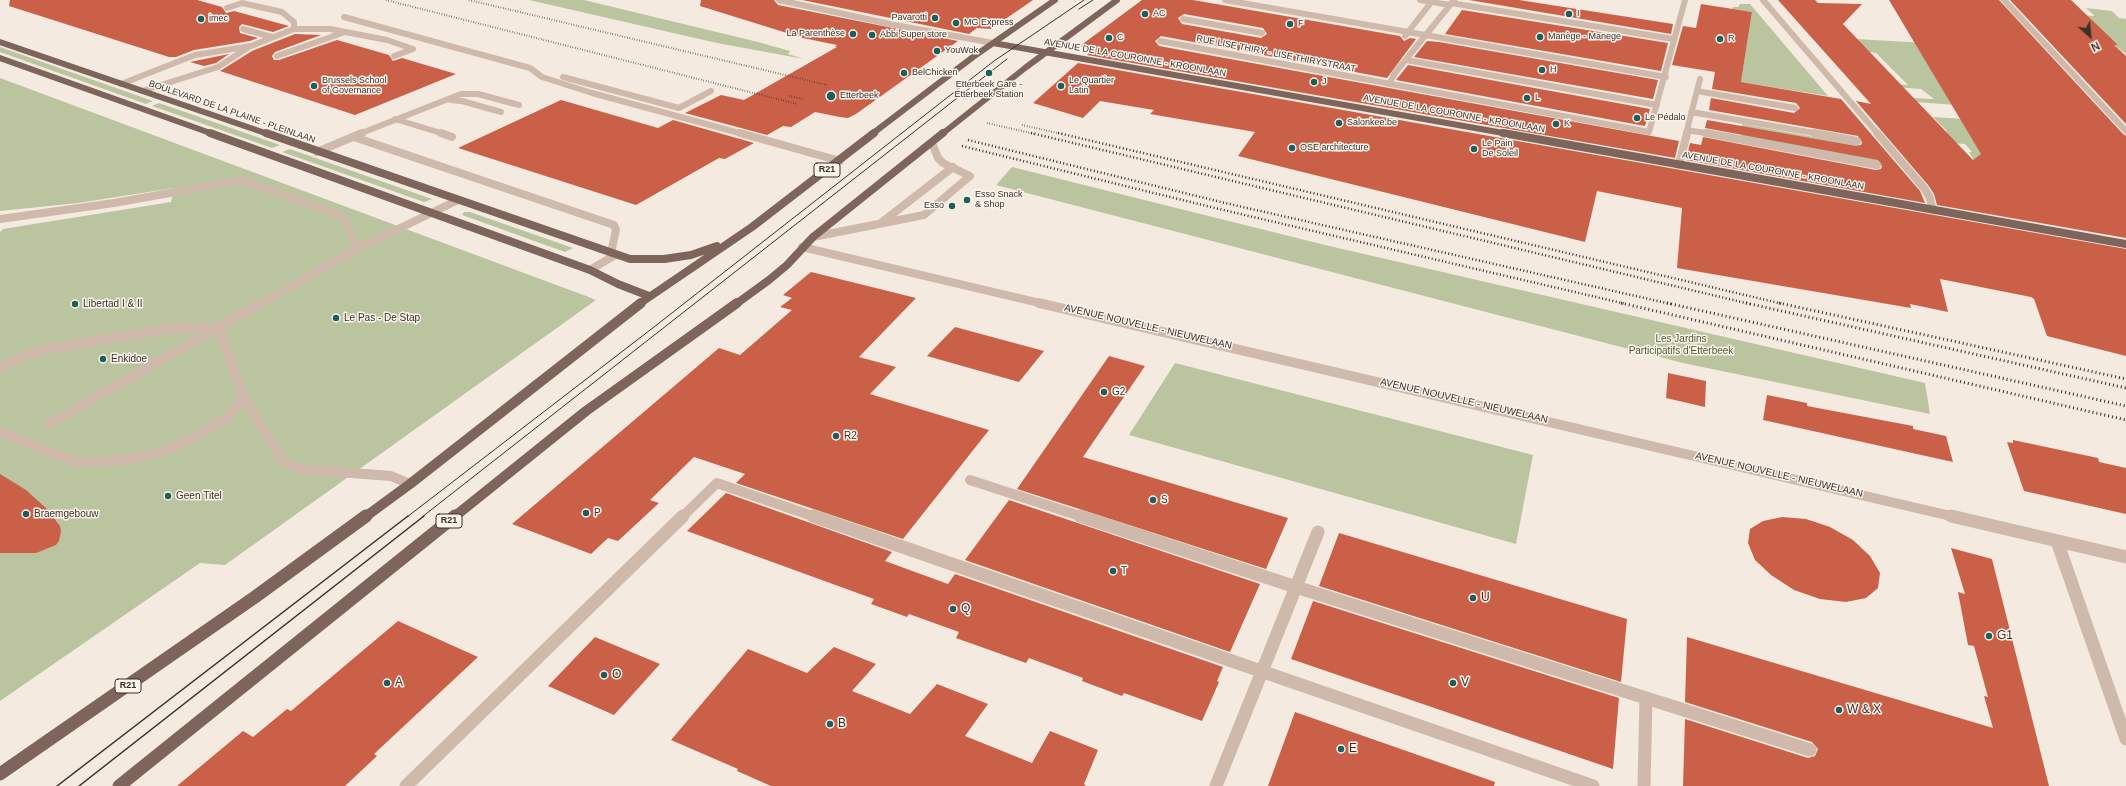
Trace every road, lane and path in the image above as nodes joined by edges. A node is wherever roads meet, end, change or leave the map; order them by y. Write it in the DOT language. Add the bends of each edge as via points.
graph roads {
  1 [pos="780,0"];
  2 [pos="1055,0"];
  3 [pos="1117,0"];
  4 [pos="1224,0"];
  5 [pos="1420,0"];
  6 [pos="1685,0"];
  7 [pos="1763,0"];
  8 [pos="2004,0"];
  9 [pos="1433,1"];
  10 [pos="1452,3"];
  11 [pos="226,8"];
  12 [pos="344,17"];
  13 [pos="1183,19"];
  14 [pos="243,29"];
  15 [pos="294,29"];
  16 [pos="345,32"];
  17 [pos="1409,32"];
  18 [pos="1262,33"];
  19 [pos="1426,35"];
  20 [pos="272,38"];
  21 [pos="1673,39"];
  22 [pos="1160,41"];
  23 [pos="0,42"];
  24 [pos="993,43"];
  25 [pos="251,46"];
  26 [pos="1045,52"];
  27 [pos="277,56"];
  28 [pos="394,56"];
  29 [pos="0,58"];
  30 [pos="1406,60"];
  31 [pos="538,74"];
  32 [pos="1666,77"];
  33 [pos="1700,79"];
  34 [pos="121,84"];
  35 [pos="1389,84"];
  36 [pos="142,91"];
  37 [pos="1697,91"];
  38 [pos="711,92"];
  39 [pos="443,100"];
  40 [pos="519,105"];
  41 [pos="1657,105"];
  42 [pos="1795,108"];
  43 [pos="500,112"];
  44 [pos="1692,112"];
  45 [pos="395,119"];
  46 [pos="1686,130"];
  47 [pos="2126,131"];
  48 [pos="354,137"];
  49 [pos="452,137"];
  50 [pos="1857,141"];
  51 [pos="932,143"];
  52 [pos="317,152"];
  53 [pos="840,161"];
  54 [pos="1679,165"];
  55 [pos="1877,165"];
  56 [pos="953,166"];
  57 [pos="458,200"];
  58 [pos="1933,210"];
  59 [pos="431,212"];
  60 [pos="0,219"];
  61 [pos="880,224"];
  62 [pos="813,237"];
  63 [pos="729,243"];
  64 [pos="2126,244"];
  65 [pos="802,247"];
  66 [pos="357,249"];
  67 [pos="613,254"];
  68 [pos="590,270"];
  69 [pos="649,296"];
  70 [pos="218,327"];
  71 [pos="0,368"];
  72 [pos="244,397"];
  73 [pos="49,424"];
  74 [pos="0,432"];
  75 [pos="970,480"];
  76 [pos="410,484"];
  77 [pos="1318,532"];
  78 [pos="2057,541"];
  79 [pos="2126,557"];
  80 [pos="1296,587"];
  81 [pos="1262,672"];
  82 [pos="1646,698"];
  83 [pos="2126,739"];
  84 [pos="1810,750"];
  85 [pos="0,774"];
  86 [pos="119,786"];
  87 [pos="406,786"];
  88 [pos="1216,786"];
  89 [pos="1593,786"];
  90 [pos="1644,786"];
  1 -- 24 [label="street, AVENUE DE LA COURONNE - KROONLAAN"];
  2 -- 24 [label="main road, R21"];
  3 -- 26 [label="main road, R21"];
  4 -- 17 [label="street" via="1218,4 1405,37"];
  5 -- 9 [label="street"];
  6 -- 21 [label="street"];
  7 -- 58 [label="street" via="1924,188"];
  8 -- 47 [label="street"];
  9 -- 10 [label="street"];
  9 -- 17 [label="street"];
  10 -- 19 [label="street"];
  10 -- 21 [label="street"];
  11 -- 15 [label="street" via="242,3 282,12 294,22"];
  12 -- 31 [label="street" via="530,68"];
  13 -- 18 [label="street"];
  14 -- 20 [label="street"];
  15 -- 16 [label="street" via="330,29"];
  15 -- 20 [label="street"];
  16 -- 27 [label="street"];
  16 -- 28 [label="street" via="387,40 413,50"];
  17 -- 19 [label="street"];
  19 -- 30 [label="street"];
  19 -- 32 [label="street"];
  20 -- 25 [label="street"];
  21 -- 32 [label="street"];
  22 -- 35 [label="street, RUE LISE THIRY - LISE THIRYSTRAAT"];
  23 -- 34 [label="main road, BOULEVARD DE LA PLAINE - PLEINLAAN"];
  24 -- 26 [label="main road, AVENUE DE LA COURONNE - KROONLAAN"];
  24 -- 53 [label="main road, R21" via="879,127"];
  25 -- 34 [label="street" via="194,55"];
  25 -- 36 [label="street" via="218,67"];
  26 -- 51 [label="main road, R21"];
  26 -- 54 [label="main road, AVENUE DE LA COURONNE - KROONLAAN"];
  29 -- 59 [label="main road"];
  30 -- 35 [label="street"];
  30 -- 41 [label="street"];
  31 -- 38 [label="street" via="555,75 679,108"];
  31 -- 53 [label="street" via="592,93"];
  32 -- 41 [label="street"];
  33 -- 37 [label="street"];
  34 -- 36 [label="main road, BOULEVARD DE LA PLAINE - PLEINLAAN"];
  35 -- 41 [label="street, RUE LISE THIRY - LISE THIRYSTRAAT" via="1649,132"];
  36 -- 52 [label="main road, BOULEVARD DE LA PLAINE - PLEINLAAN"];
  37 -- 42 [label="street"];
  37 -- 44 [label="street"];
  39 -- 40 [label="street" via="461,94 478,94"];
  39 -- 43 [label="street" via="462,101"];
  39 -- 45 [label="street"];
  44 -- 46 [label="street"];
  44 -- 50 [label="street"];
  45 -- 48 [label="street"];
  45 -- 49 [label="street"];
  46 -- 54 [label="street"];
  46 -- 55 [label="street"];
  48 -- 52 [label="street"];
  48 -- 67 [label="street" via="614,225 616,230"];
  51 -- 56 [label="street" via="943,164"];
  51 -- 62 [label="main road, R21"];
  52 -- 57 [label="main road, BOULEVARD DE LA PLAINE - PLEINLAAN"];
  53 -- 63 [label="main road, R21"];
  54 -- 58 [label="main road, AVENUE DE LA COURONNE - KROONLAAN"];
  56 -- 61 [label="street"];
  56 -- 61 [label="street" via="970,176 924,215"];
  57 -- 59 [label="street"];
  57 -- 67 [label="main road, BOULEVARD DE LA PLAINE - PLEINLAAN"];
  58 -- 64 [label="main road, AVENUE DE LA COURONNE - KROONLAAN"];
  59 -- 66 [label="street"];
  59 -- 68 [label="main road"];
  60 -- 66 [label="street" via="114,203 242,180 343,216"];
  61 -- 62 [label="street"];
  62 -- 65 [label="main road, R21"];
  63 -- 67 [label="main road, BOULEVARD DE LA PLAINE - PLEINLAAN" via="691,255 664,259 630,260"];
  63 -- 69 [label="main road, R21"];
  65 -- 78 [label="street, AVENUE NOUVELLE - NIEUWELAAN"];
  65 -- 86 [label="main road, R21" via="788,266 586,411"];
  66 -- 70 [label="street"];
  67 -- 68 [label="street"];
  68 -- 69 [label="main road"];
  69 -- 76 [label="main road, R21"];
  70 -- 71 [label="street" via="167,329 38,351"];
  70 -- 72 [label="street"];
  70 -- 73 [label="street"];
  72 -- 74 [label="street" via="227,416 198,436 167,450 136,458 76,462"];
  72 -- 76 [label="street" via="282,460 298,469 391,476"];
  75 -- 80 [label="street"];
  76 -- 85 [label="main road, R21" via="242,606"];
  77 -- 80 [label="street"];
  78 -- 79 [label="street, AVENUE NOUVELLE - NIEUWELAAN"];
  78 -- 83 [label="street"];
  80 -- 81 [label="street"];
  80 -- 82 [label="street"];
  81 -- 87 [label="street" via="717,483"];
  81 -- 88 [label="street"];
  81 -- 89 [label="street"];
  82 -- 84 [label="street"];
  82 -- 90 [label="street"];
}
